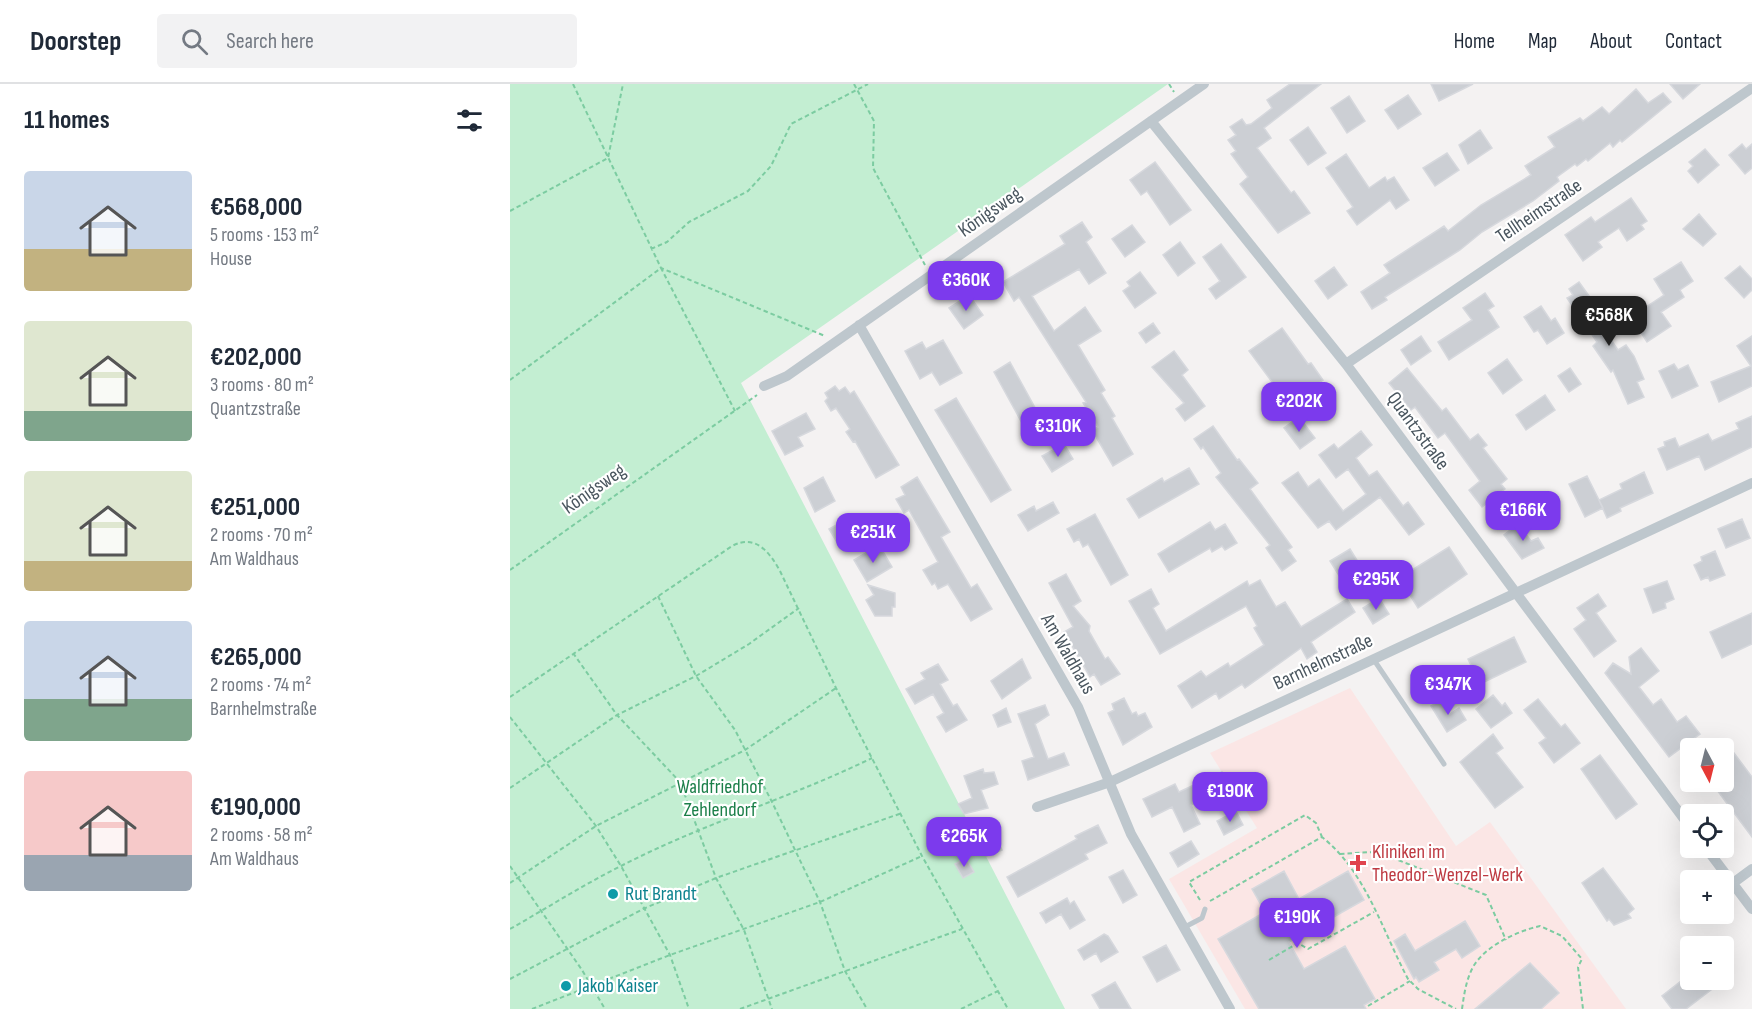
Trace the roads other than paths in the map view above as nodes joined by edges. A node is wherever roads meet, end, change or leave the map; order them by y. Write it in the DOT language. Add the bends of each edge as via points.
graph roads {
  1 [pos="1204,84"];
  2 [pos="1752,88"];
  3 [pos="1151,121"];
  4 [pos="859,326"];
  5 [pos="1346,364"];
  6 [pos="761,390"];
  7 [pos="1752,483"];
  8 [pos="1514,592"];
  9 [pos="1373,658"];
  10 [pos="1444,764"];
  11 [pos="1110,782"];
  12 [pos="1036,807"];
  13 [pos="1680,813"];
  14 [pos="1714,858"];
  15 [pos="1752,869"];
  16 [pos="1723,870"];
  17 [pos="1734,882"];
  18 [pos="1734,884"];
  19 [pos="1205,909"];
  20 [pos="1752,909"];
  21 [pos="1183,928"];
  22 [pos="1230,1009"];
  1 -- 3 [label="street, Königsweg"];
  2 -- 5 [label="street, Tellheimstraße"];
  3 -- 4 [label="street, Königsweg"];
  3 -- 5 [label="street, Quantzstraße"];
  4 -- 6 [label="street, Königsweg"];
  4 -- 11 [label="street, Am Waldhaus" via="1078,707"];
  5 -- 8 [label="street, Quantzstraße"];
  7 -- 8 [label="street, Barnhelmstraße"];
  8 -- 9 [label="street, Barnhelmstraße"];
  8 -- 13 [label="street, Quantzstraße"];
  9 -- 10 [label="lane"];
  9 -- 11 [label="street, Barnhelmstraße"];
  11 -- 12 [label="street, Barnhelmstraße"];
  11 -- 21 [label="street, Am Waldhaus" via="1131,834"];
  14 -- 16 [label="street"];
  15 -- 17 [label="street"];
  18 -- 20 [label="street"];
  19 -- 21 [label="lane" via="1202,918"];
  21 -- 22 [label="street, Am Waldhaus"];
}
